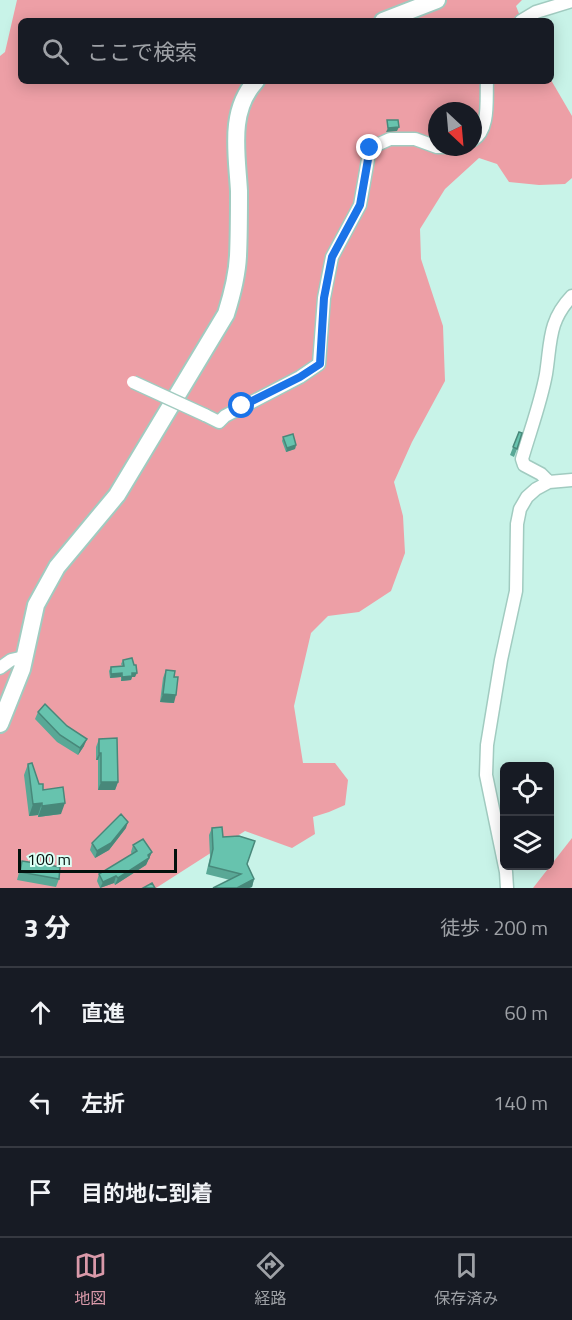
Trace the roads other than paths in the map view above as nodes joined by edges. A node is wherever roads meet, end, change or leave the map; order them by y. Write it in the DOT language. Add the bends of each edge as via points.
graph roads {
  1 [pos="437,0"];
  2 [pos="572,1"];
  3 [pos="391,18"];
  4 [pos="526,18"];
  5 [pos="253,84"];
  6 [pos="487,84"];
  7 [pos="482,132"];
  8 [pos="428,143"];
  9 [pos="572,296"];
  10 [pos="133,382"];
  11 [pos="572,480"];
  12 [pos="549,482"];
  13 [pos="24,657"];
  14 [pos="0,668"];
  15 [pos="1,721"];
  16 [pos="507,888"];
  1 -- 3 [label="street"];
  2 -- 4 [label="street"];
  5 -- 13 [label="street" via="237,116 238,255 236,282 225,314 117,495 57,567 36,605"];
  6 -- 7 [label="street"];
  8 -- 10 [label="street, bridge" via="415,138 390,139 370,148 360,205 332,257 324,298 320,364 219,422"];
  9 -- 12 [label="street" via="557,315 547,352 546,374 522,459 524,465"];
  11 -- 12 [label="street"];
  12 -- 16 [label="street" via="527,497 520,508 516,591 487,745 486,775"];
  13 -- 14 [label="street"];
  13 -- 15 [label="street"];
}
